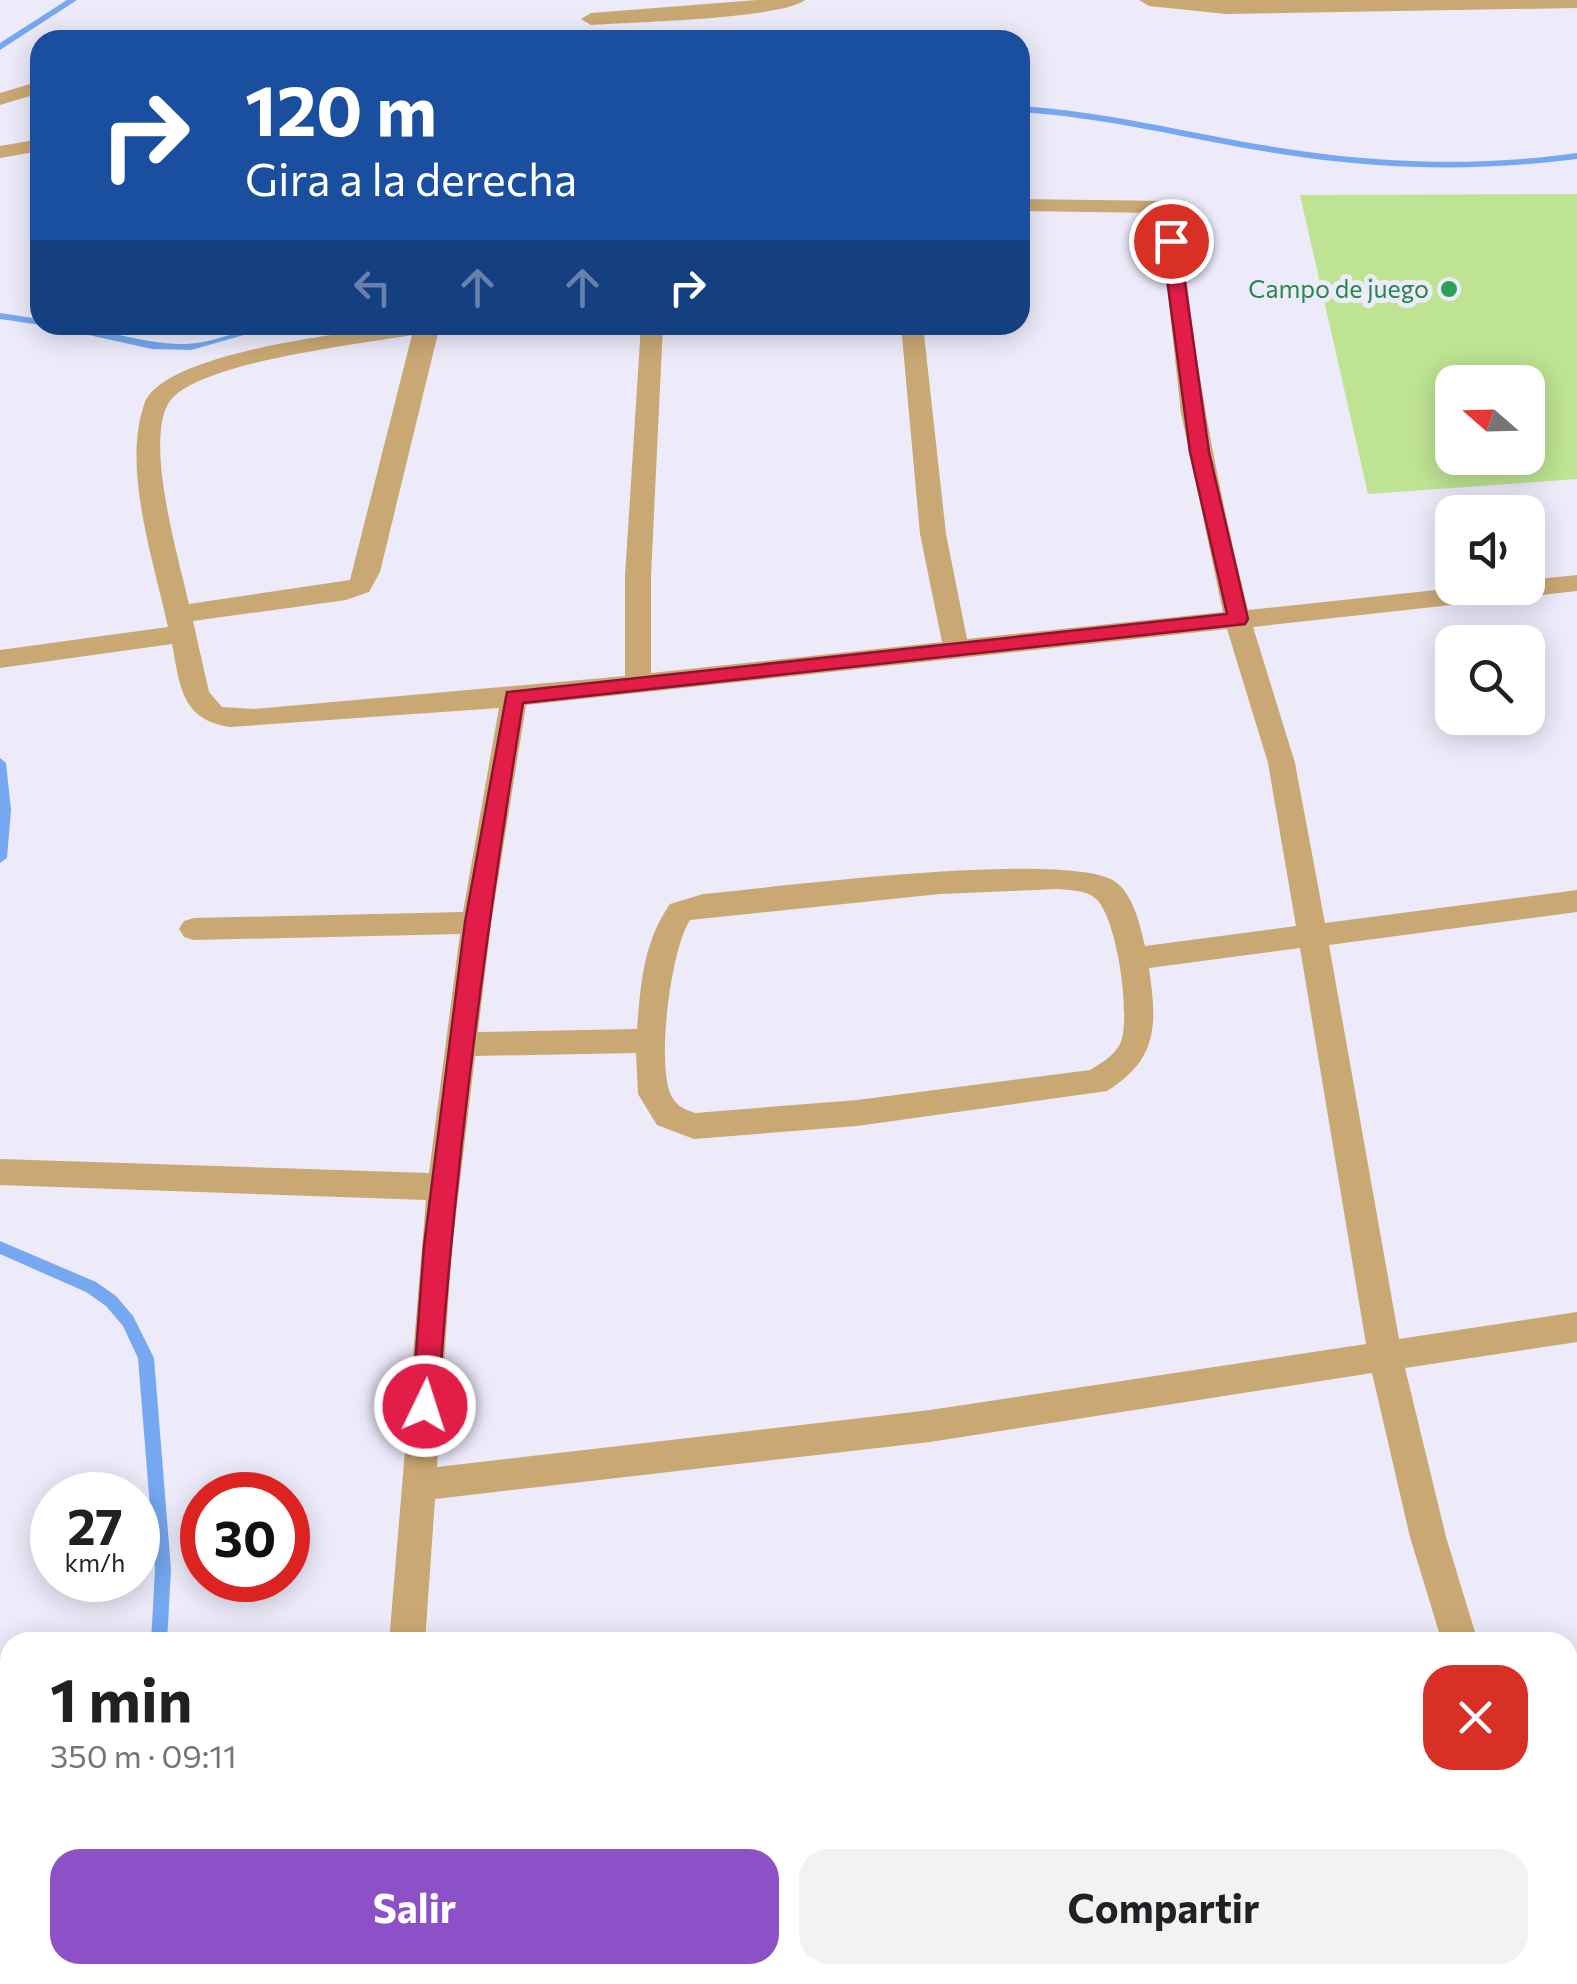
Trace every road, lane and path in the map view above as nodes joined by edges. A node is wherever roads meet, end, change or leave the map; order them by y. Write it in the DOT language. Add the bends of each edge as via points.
graph roads {
  1 [pos="795,0"];
  2 [pos="1149,0"];
  3 [pos="1577,2"];
  4 [pos="591,19"];
  5 [pos="30,90"];
  6 [pos="0,98"];
  7 [pos="30,146"];
  8 [pos="0,152"];
  9 [pos="1030,205"];
  10 [pos="373,335"];
  11 [pos="426,335"];
  12 [pos="651,335"];
  13 [pos="913,335"];
  14 [pos="1577,583"];
  15 [pos="1238,619"];
  16 [pos="181,624"];
  17 [pos="956,648"];
  18 [pos="0,659"];
  19 [pos="638,683"];
  20 [pos="514,697"];
  21 [pos="1577,901"];
  22 [pos="476,922"];
  23 [pos="194,929"];
  24 [pos="1313,938"];
  25 [pos="1132,959"];
  26 [pos="651,1041"];
  27 [pos="462,1044"];
  28 [pos="0,1172"];
  29 [pos="444,1186"];
  30 [pos="1577,1327"];
  31 [pos="1385,1356"];
  32 [pos="420,1485"];
  33 [pos="408,1632"];
  34 [pos="1457,1632"];
  1 -- 4 [label="street"];
  2 -- 3 [label="street" via="1226,8"];
  5 -- 6 [label="street"];
  7 -- 8 [label="street"];
  9 -- 15 [label="street" via="1169,207 1172,274 1200,452"];
  10 -- 16 [label="street" via="234,360 164,392 154,410 148,472"];
  11 -- 16 [label="street" via="360,586"];
  12 -- 19 [label="street"];
  13 -- 17 [label="street" via="933,534"];
  14 -- 15 [label="street"];
  15 -- 17 [label="street"];
  15 -- 24 [label="street" via="1281,761"];
  16 -- 18 [label="street"];
  16 -- 20 [label="street" via="199,704 215,715 254,718"];
  17 -- 19 [label="street"];
  19 -- 20 [label="street"];
  20 -- 22 [label="street"];
  21 -- 24 [label="street"];
  22 -- 23 [label="street"];
  22 -- 27 [label="street"];
  24 -- 25 [label="street"];
  24 -- 31 [label="street"];
  25 -- 26 [label="street" via="1120,909 1107,891 1084,881 940,883 703,905 680,912 667,931"];
  25 -- 26 [label="street" via="1137,1039 1119,1068 1096,1082 694,1126 668,1116 654,1094"];
  26 -- 27 [label="street"];
  27 -- 29 [label="street"];
  28 -- 29 [label="street"];
  29 -- 32 [label="street"];
  30 -- 31 [label="street"];
  31 -- 32 [label="street" via="930,1426"];
  31 -- 34 [label="street" via="1426,1539"];
  32 -- 33 [label="street"];
}
